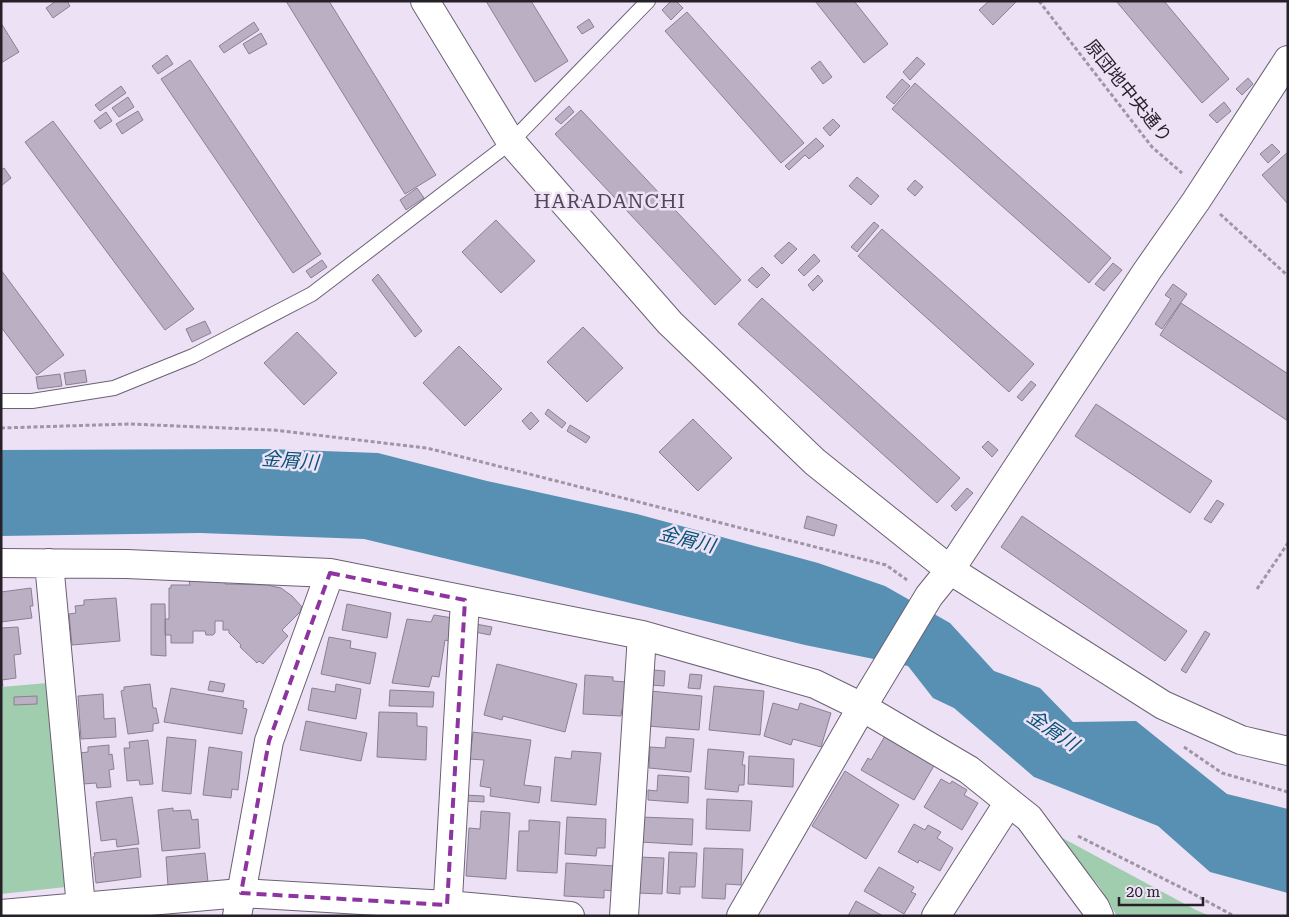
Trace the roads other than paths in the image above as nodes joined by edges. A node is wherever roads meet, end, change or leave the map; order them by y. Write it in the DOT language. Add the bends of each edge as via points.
graph roads {
  1 [pos="425,1"];
  2 [pos="648,1"];
  3 [pos="1288,60"];
  4 [pos="511,142"];
  5 [pos="1,401"];
  6 [pos="1,563"];
  7 [pos="49,563"];
  8 [pos="950,570"];
  9 [pos="330,573"];
  10 [pos="465,600"];
  11 [pos="642,635"];
  12 [pos="862,706"];
  13 [pos="1288,751"];
  14 [pos="1009,802"];
  15 [pos="239,905"];
  16 [pos="81,908"];
  17 [pos="447,910"];
  18 [pos="1,914"];
  19 [pos="570,916"];
  20 [pos="624,916"];
  21 [pos="740,916"];
  22 [pos="936,916"];
  23 [pos="1099,916"];
  1 -- 4 [label="street"];
  2 -- 4 [label="lane"];
  3 -- 8 [label="street"];
  4 -- 5 [label="lane" via="312,294 194,356 114,388 32,401"];
  4 -- 8 [label="street" via="670,323 816,462"];
  6 -- 7 [label="street"];
  7 -- 9 [label="street"];
  7 -- 16 [label="street"];
  8 -- 12 [label="street" via="929,596"];
  8 -- 13 [label="street" via="1163,705 1241,740"];
  9 -- 10 [label="street"];
  9 -- 15 [label="street" via="269,741"];
  10 -- 11 [label="street"];
  10 -- 17 [label="street"];
  11 -- 12 [label="street" via="815,684"];
  11 -- 20 [label="street"];
  12 -- 14 [label="street" via="969,770"];
  12 -- 21 [label="street"];
  14 -- 22 [label="street"];
  14 -- 23 [label="street" via="1029,818"];
  15 -- 16 [label="street"];
  15 -- 17 [label="street"];
  16 -- 18 [label="street"];
  17 -- 19 [label="street"];
}
